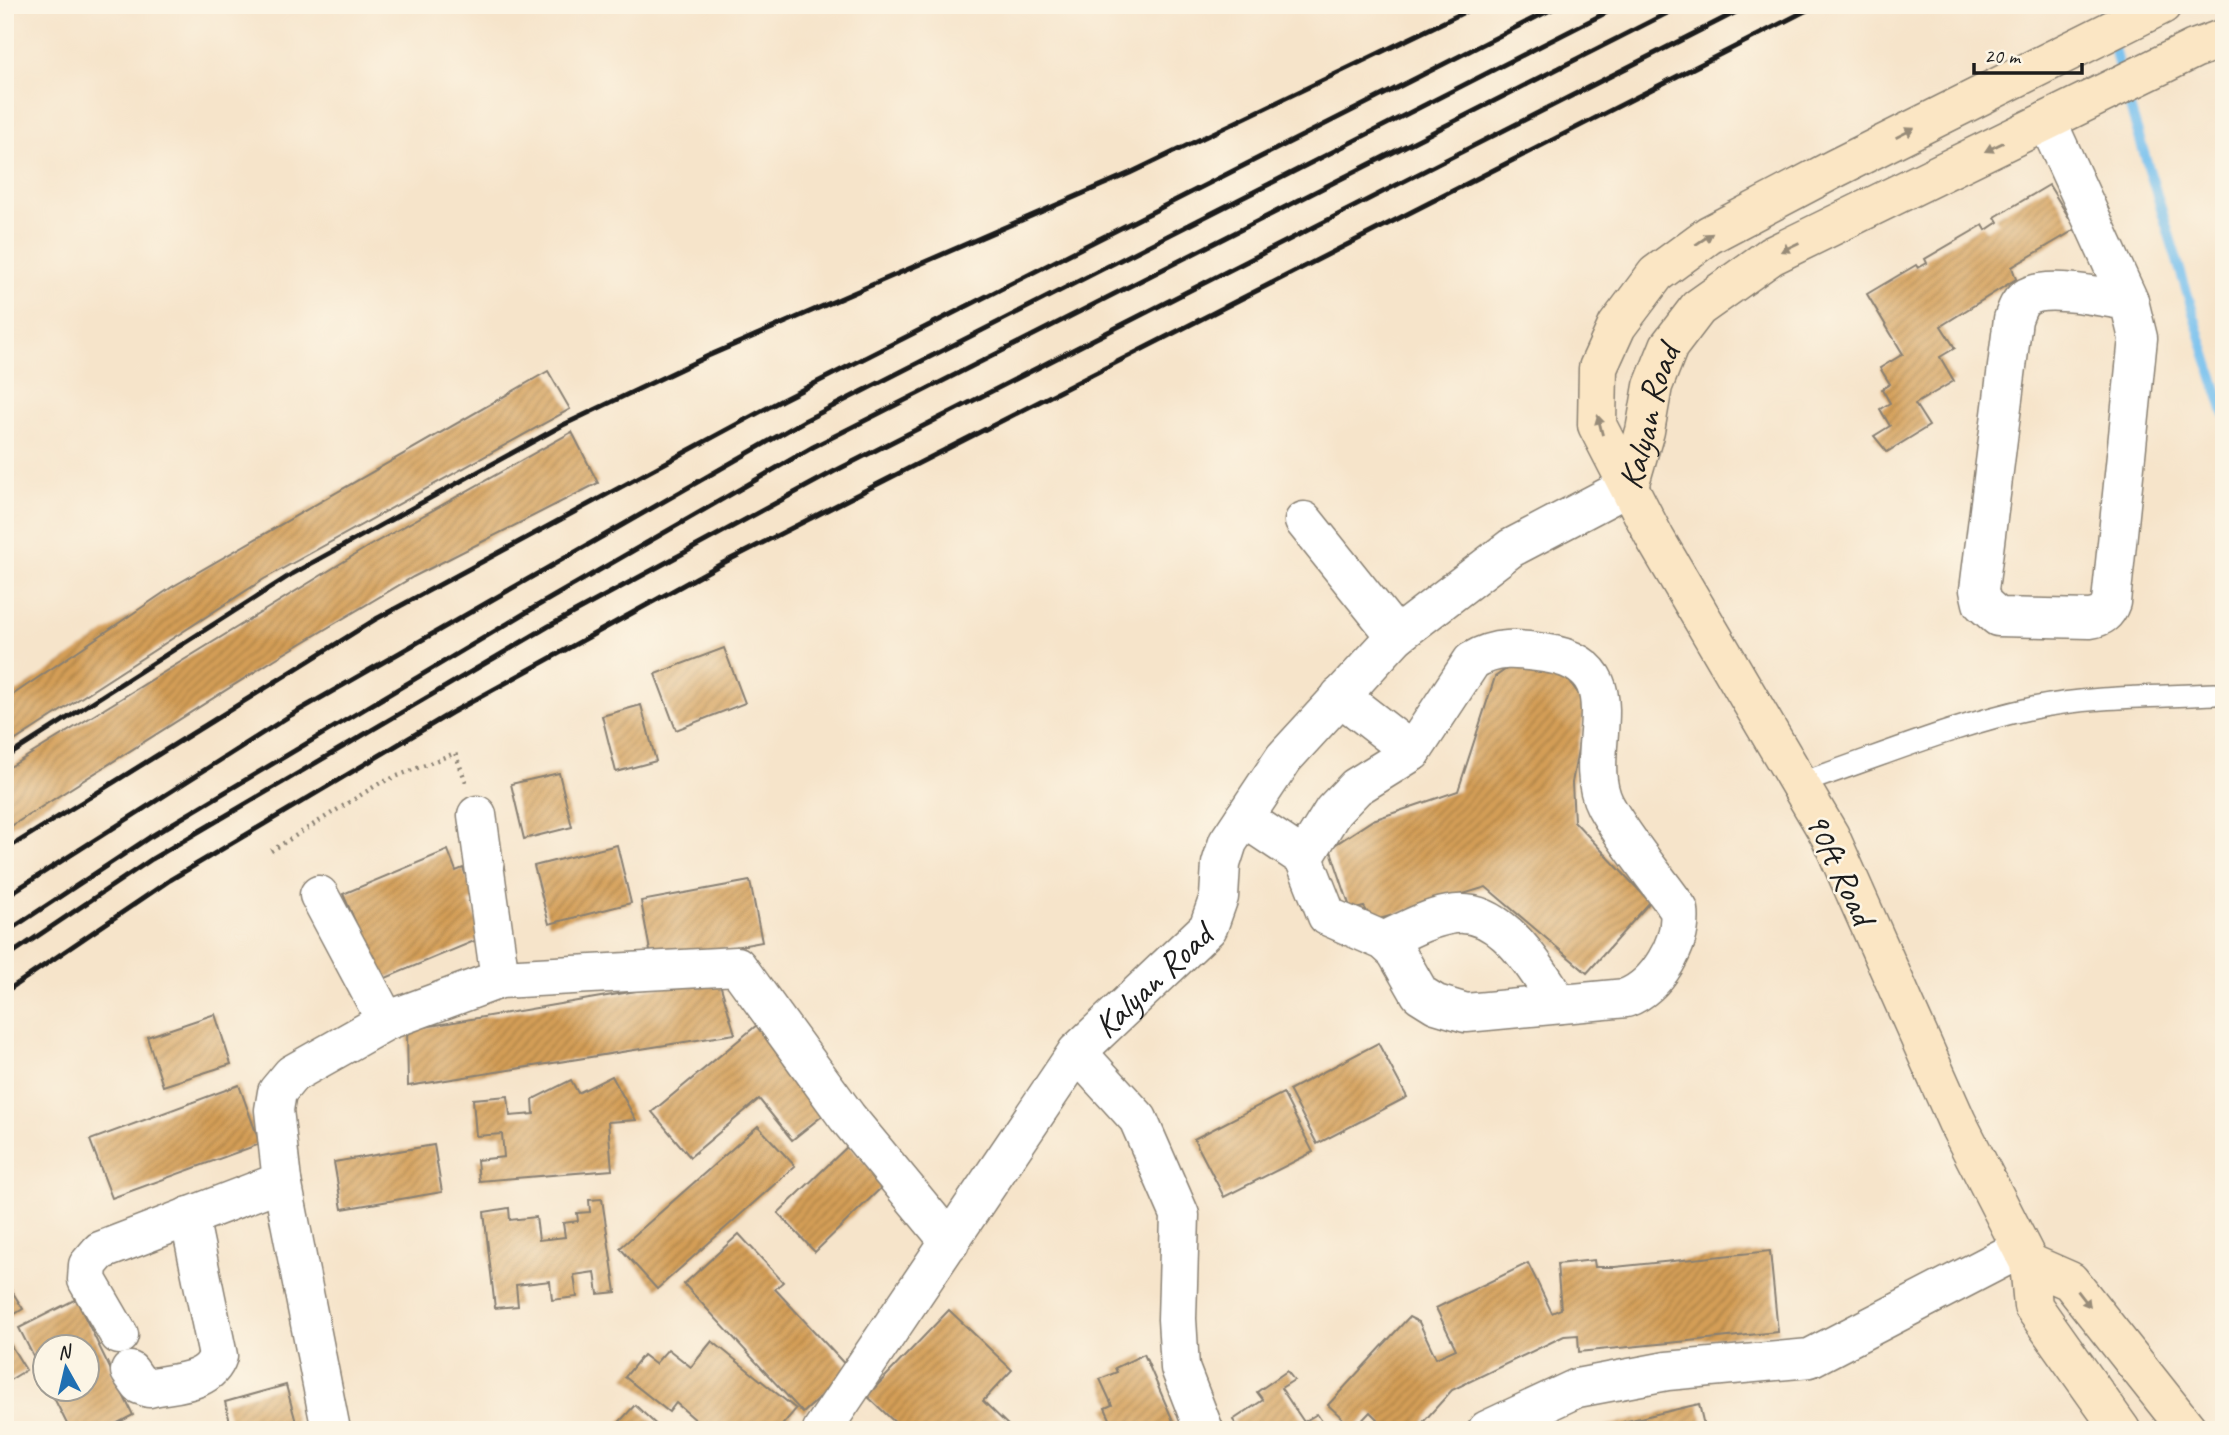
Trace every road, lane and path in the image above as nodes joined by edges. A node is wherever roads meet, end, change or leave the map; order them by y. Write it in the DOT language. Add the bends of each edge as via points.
graph roads {
  1 [pos="2157,7"];
  2 [pos="2209,44"];
  3 [pos="2062,114"];
  4 [pos="1656,274"];
  5 [pos="2129,301"];
  6 [pos="1698,308"];
  7 [pos="1629,486"];
  8 [pos="1304,521"];
  9 [pos="1396,636"];
  10 [pos="2215,694"];
  11 [pos="1340,696"];
  12 [pos="1412,752"];
  13 [pos="1798,784"];
  14 [pos="477,816"];
  15 [pos="1244,818"];
  16 [pos="271,851"];
  17 [pos="1304,858"];
  18 [pos="319,895"];
  19 [pos="1384,941"];
  20 [pos="500,979"];
  21 [pos="1560,1004"];
  22 [pos="386,1021"];
  23 [pos="1077,1052"];
  24 [pos="282,1181"];
  25 [pos="189,1216"];
  26 [pos="950,1242"];
  27 [pos="2024,1256"];
  28 [pos="119,1335"];
  29 [pos="130,1371"];
  30 [pos="331,1430"];
  31 [pos="822,1430"];
  32 [pos="1204,1430"];
  33 [pos="1487,1430"];
  34 [pos="2121,1430"];
  35 [pos="2188,1430"];
  4 -- 1 [label="main road, Kalyan Road, one-way" via="1709,235"];
  2 -- 3 [label="main road, Kalyan Road"];
  3 -- 5 [label="street"];
  3 -- 6 [label="main road, Kalyan Road, one-way" via="1771,256"];
  4 -- 6 [label="main road"];
  7 -- 4 [label="main road, Kalyan Road, one-way" via="1597,425 1598,368 1616,326"];
  5 -- 5 [label="street" via="2137,338 2108,611 2099,617 1997,617 1982,603 1979,590 2017,308 2025,299 2052,292"];
  6 -- 7 [label="main road, Kalyan Road" via="1669,346 1653,386"];
  7 -- 9 [label="street, Kalyan Road" via="1511,548"];
  7 -- 13 [label="main road, 90ft Road"];
  8 -- 9 [label="street"];
  9 -- 11 [label="street, Kalyan Road"];
  10 -- 13 [label="lane" via="2088,700 2034,708 1973,723"];
  11 -- 12 [label="street"];
  11 -- 15 [label="street, Kalyan Road" via="1284,758"];
  12 -- 17 [label="street" via="1356,787 1333,811"];
  12 -- 21 [label="street" via="1472,661 1485,653 1508,648 1559,655 1594,680 1602,707 1597,782 1605,804 1679,910 1681,927 1647,987 1638,993"];
  13 -- 27 [label="main road, 90ft Road" via="1830,836 1893,983"];
  14 -- 16 [label="path" via="455,753 380,783"];
  14 -- 20 [label="street"];
  15 -- 17 [label="street"];
  15 -- 23 [label="street, Kalyan Road" via="1228,842 1219,897 1208,928"];
  17 -- 19 [label="street" via="1327,916"];
  18 -- 22 [label="street"];
  19 -- 21 [label="street" via="1396,952 1420,994 1436,1004 1466,1013"];
  19 -- 21 [label="street" via="1430,919 1474,916 1509,934"];
  20 -- 22 [label="street"];
  20 -- 26 [label="street" via="737,966 846,1117"];
  22 -- 24 [label="street" via="292,1074 277,1092 274,1110"];
  23 -- 26 [label="street, Kalyan Road"];
  23 -- 32 [label="street" via="1138,1119 1180,1215 1177,1320 1181,1368"];
  24 -- 25 [label="street"];
  24 -- 30 [label="street"];
  25 -- 28 [label="street" via="100,1251 88,1265 87,1280"];
  25 -- 29 [label="street" via="218,1356 215,1367 205,1376 149,1388 140,1385"];
  26 -- 31 [label="street, Kalyan Road"];
  27 -- 33 [label="street" via="1810,1358 1667,1371 1577,1388"];
  27 -- 34 [label="main road, 90ft Road" via="2034,1306"];
  27 -- 35 [label="main road, one-way" via="2070,1281"];
}
